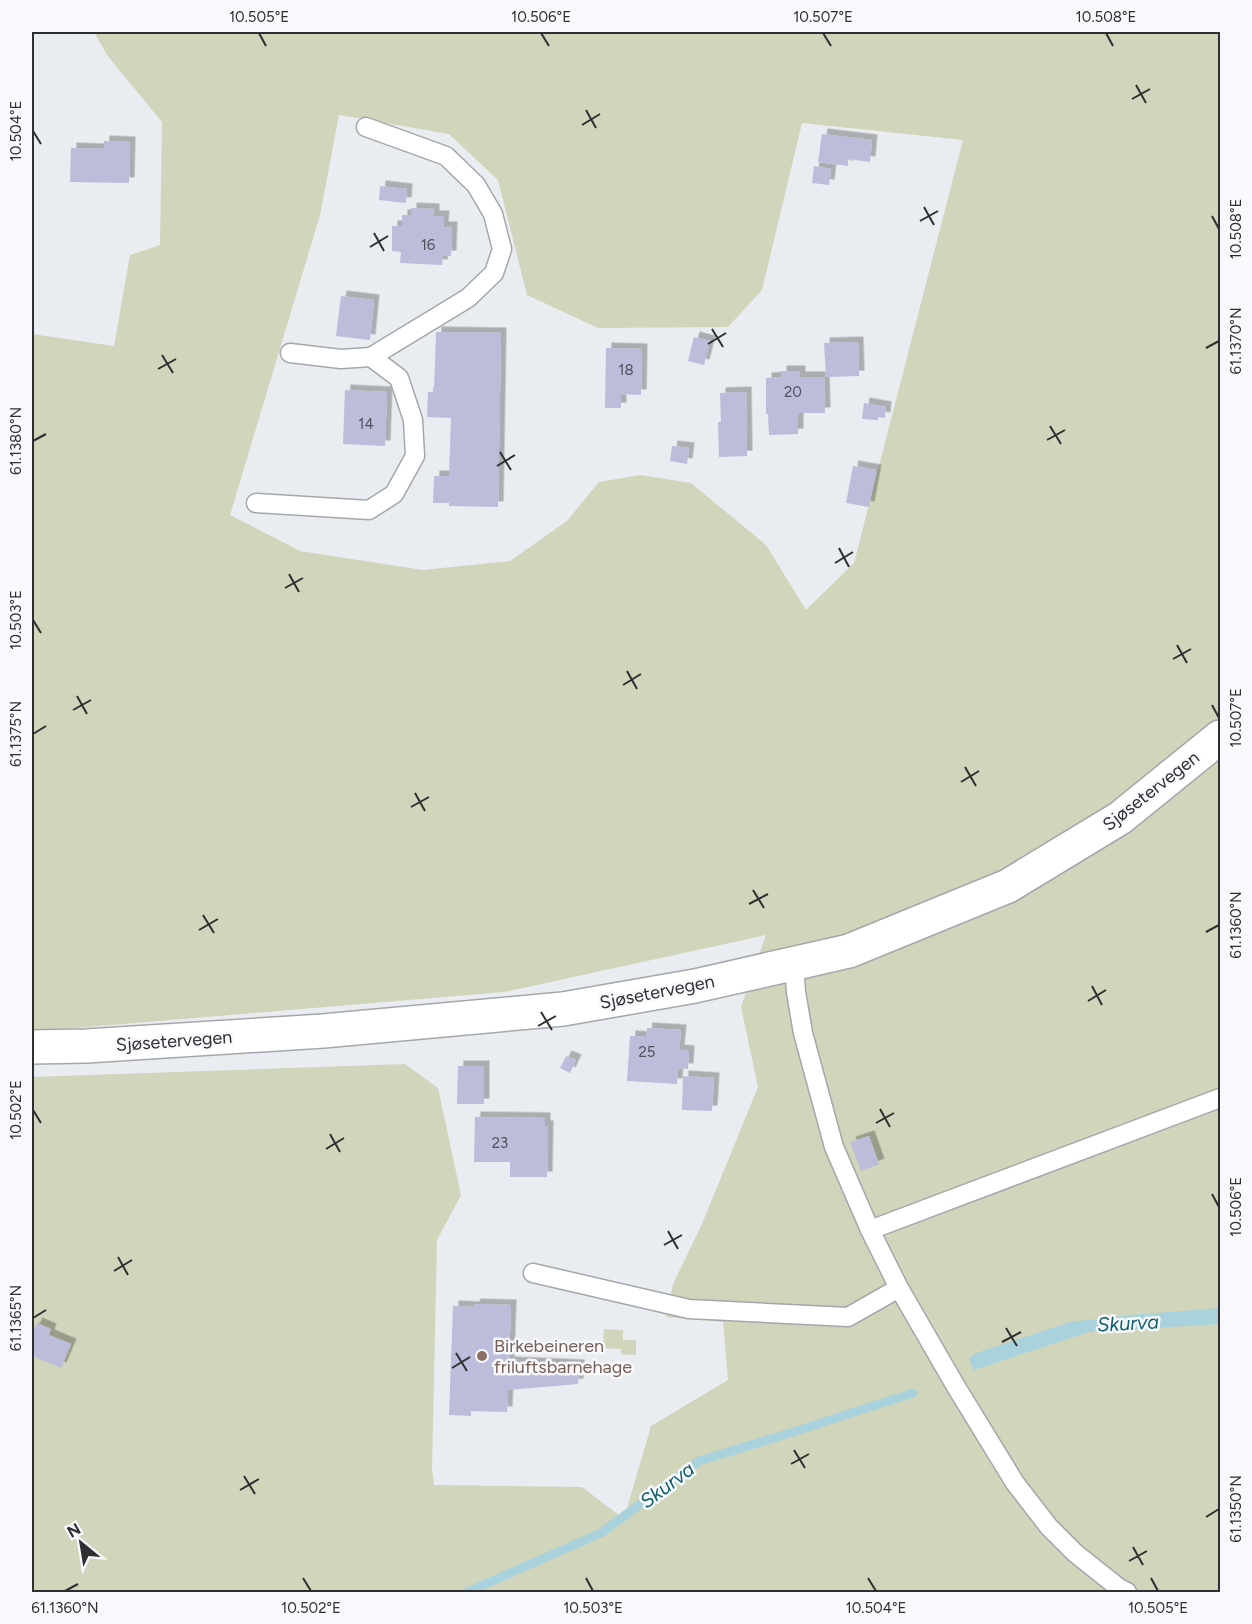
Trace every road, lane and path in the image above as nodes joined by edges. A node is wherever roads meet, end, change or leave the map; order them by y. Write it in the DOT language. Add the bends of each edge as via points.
graph roads {
  1 [pos="366,126"];
  2 [pos="290,353"];
  3 [pos="371,357"];
  4 [pos="256,503"];
  5 [pos="1221,737"];
  6 [pos="794,964"];
  7 [pos="32,1047"];
  8 [pos="1215,1105"];
  9 [pos="870,1230"];
  10 [pos="533,1273"];
  11 [pos="899,1288"];
  12 [pos="1127,1593"];
  1 -- 3 [label="lane" via="446,156 476,184 493,214 502,249 494,273 468,298"];
  2 -- 3 [label="lane" via="341,359"];
  3 -- 4 [label="lane" via="399,378 413,420 415,456 394,494 369,510"];
  5 -- 6 [label="street, Sjøsetervegen" via="1120,818 1008,886 849,951"];
  6 -- 7 [label="street, Sjøsetervegen" via="564,1009 323,1031"];
  6 -- 9 [label="lane" via="803,1033 834,1147"];
  8 -- 9 [label="lane"];
  9 -- 11 [label="lane"];
  10 -- 11 [label="lane" via="689,1309 837,1317 848,1317"];
  11 -- 12 [label="lane" via="1015,1483 1075,1553"];
}
